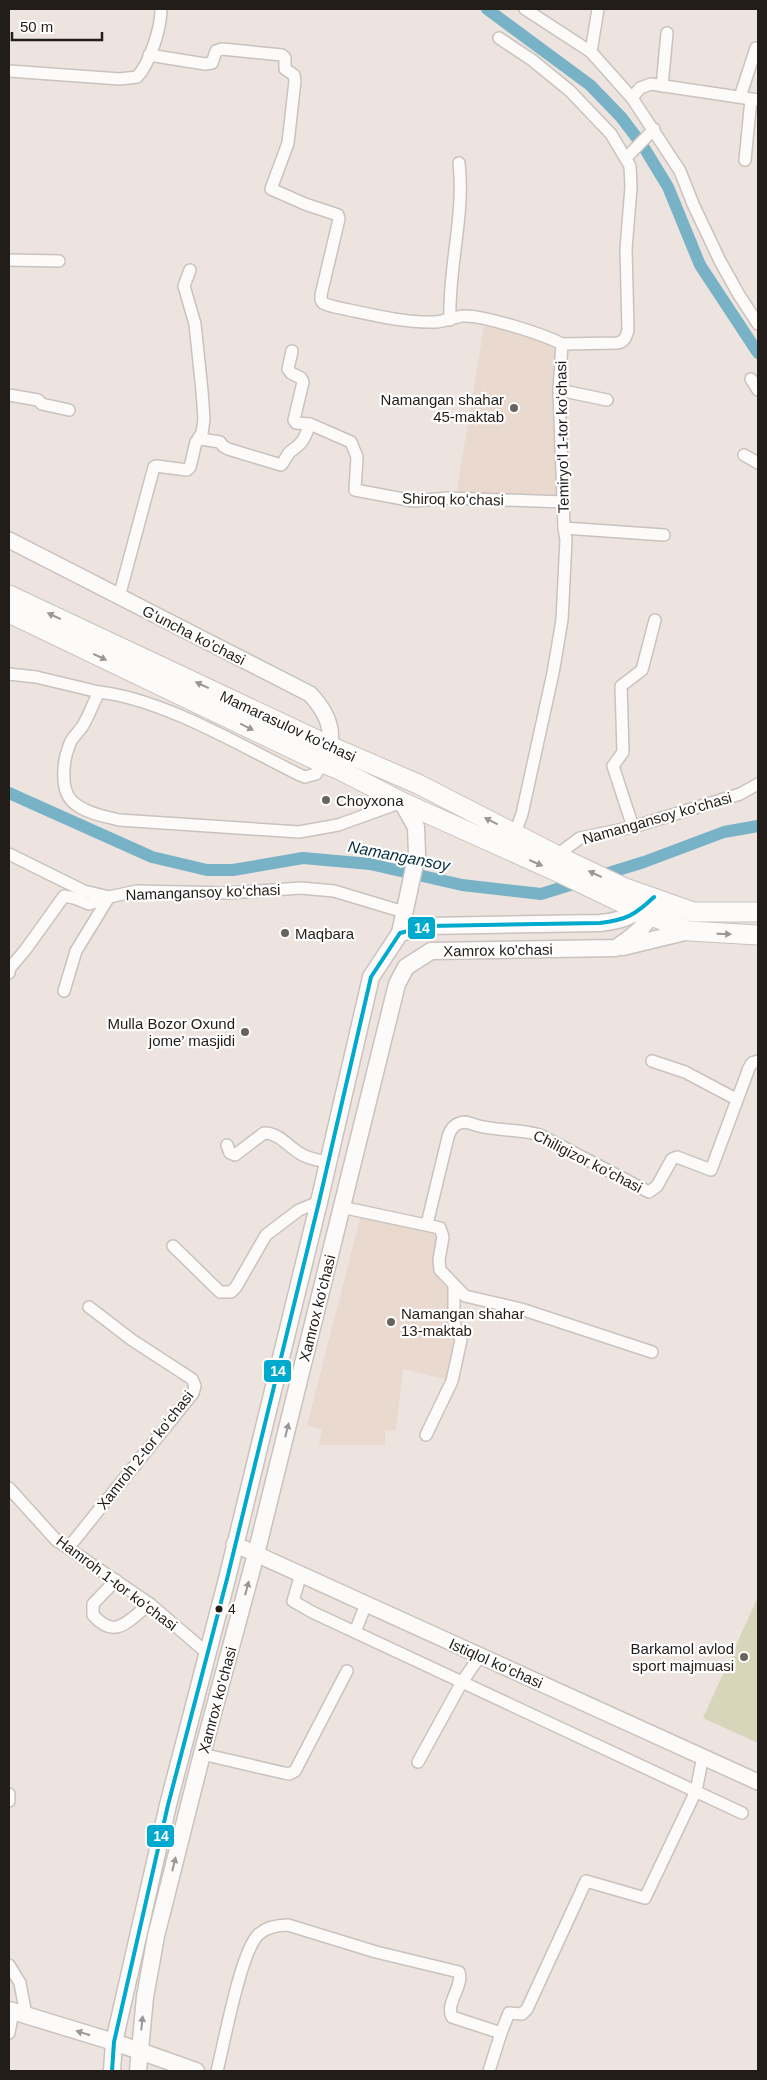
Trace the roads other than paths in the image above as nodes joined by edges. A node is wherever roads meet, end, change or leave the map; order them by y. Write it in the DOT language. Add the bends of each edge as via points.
graph roads {
  1 [pos="160,9"];
  2 [pos="525,9"];
  3 [pos="598,9"];
  4 [pos="666,33"];
  5 [pos="499,38"];
  6 [pos="756,48"];
  7 [pos="591,52"];
  8 [pos="149,55"];
  9 [pos="9,71"];
  10 [pos="662,86"];
  11 [pos="632,98"];
  12 [pos="750,98"];
  13 [pos="650,133"];
  14 [pos="627,156"];
  15 [pos="746,160"];
  16 [pos="460,164"];
  17 [pos="9,260"];
  18 [pos="59,261"];
  19 [pos="190,270"];
  20 [pos="450,320"];
  21 [pos="758,324"];
  22 [pos="562,344"];
  23 [pos="292,351"];
  24 [pos="751,379"];
  25 [pos="560,390"];
  26 [pos="758,390"];
  27 [pos="9,395"];
  28 [pos="608,400"];
  29 [pos="69,410"];
  30 [pos="310,424"];
  31 [pos="198,439"];
  32 [pos="744,455"];
  33 [pos="758,463"];
  34 [pos="563,502"];
  35 [pos="564,528"];
  36 [pos="664,534"];
  37 [pos="9,540"];
  38 [pos="9,595"];
  39 [pos="119,597"];
  40 [pos="9,613"];
  41 [pos="655,620"];
  42 [pos="9,674"];
  43 [pos="99,692"];
  44 [pos="330,746"];
  45 [pos="322,764"];
  46 [pos="758,784"];
  47 [pos="402,802"];
  48 [pos="632,827"];
  49 [pos="514,832"];
  50 [pos="9,854"];
  51 [pos="561,862"];
  52 [pos="109,897"];
  53 [pos="406,904"];
  54 [pos="648,908"];
  55 [pos="758,912"];
  56 [pos="689,931"];
  57 [pos="400,933"];
  58 [pos="758,935"];
  59 [pos="616,948"];
  60 [pos="9,973"];
  61 [pos="64,991"];
  62 [pos="652,1061"];
  63 [pos="758,1061"];
  64 [pos="736,1099"];
  65 [pos="227,1145"];
  66 [pos="327,1162"];
  67 [pos="319,1202"];
  68 [pos="341,1207"];
  69 [pos="427,1224"];
  70 [pos="172,1246"];
  71 [pos="454,1286"];
  72 [pos="89,1307"];
  73 [pos="652,1352"];
  74 [pos="426,1434"];
  75 [pos="9,1488"];
  76 [pos="234,1544"];
  77 [pos="69,1547"];
  78 [pos="256,1554"];
  79 [pos="301,1574"];
  80 [pos="116,1580"];
  81 [pos="150,1604"];
  82 [pos="366,1604"];
  83 [pos="355,1632"];
  84 [pos="207,1653"];
  85 [pos="480,1656"];
  86 [pos="348,1671"];
  87 [pos="462,1682"];
  88 [pos="202,1754"];
  89 [pos="703,1756"];
  90 [pos="418,1762"];
  91 [pos="758,1782"];
  92 [pos="696,1791"];
  93 [pos="9,1794"];
  94 [pos="9,1801"];
  95 [pos="742,1813"];
  96 [pos="9,1965"];
  97 [pos="16,2012"];
  98 [pos="9,2033"];
  99 [pos="501,2033"];
  100 [pos="114,2042"];
  101 [pos="140,2051"];
  102 [pos="112,2071"];
  103 [pos="138,2071"];
  104 [pos="196,2071"];
  105 [pos="217,2071"];
  106 [pos="489,2071"];
  1 -- 8 [label="street" via="161,20"];
  2 -- 7 [label="street"];
  3 -- 7 [label="street"];
  4 -- 10 [label="street"];
  5 -- 14 [label="street" via="570,91"];
  6 -- 12 [label="street"];
  7 -- 11 [label="street"];
  8 -- 9 [label="street" via="142,72 132,79"];
  8 -- 20 [label="street, Temiryoʻl 1-tor koʻchasi" via="205,64 212,63 218,50 284,56 285,69 295,76 295,81 288,143 271,189 338,215 322,302 382,317 436,322"];
  10 -- 11 [label="street" via="651,84 640,88"];
  10 -- 12 [label="street"];
  11 -- 13 [label="street"];
  12 -- 15 [label="street"];
  13 -- 14 [label="street"];
  13 -- 21 [label="street" via="680,171 720,261"];
  14 -- 22 [label="street" via="632,186 626,249 626,338 617,343"];
  16 -- 20 [label="street" via="458,232 449,296"];
  17 -- 18 [label="street"];
  19 -- 31 [label="street" via="184,286 196,324 204,419"];
  20 -- 22 [label="street, Temiryoʻl 1-tor koʻchasi" via="461,316 477,318 533,332"];
  22 -- 25 [label="street, Temiryoʻl 1-tor koʻchasi"];
  23 -- 30 [label="street, Shiroq koʻchasi" via="288,369 303,382 294,420"];
  24 -- 26 [label="street"];
  25 -- 28 [label="street"];
  25 -- 34 [label="street, Temiryoʻl 1-tor koʻchasi"];
  27 -- 29 [label="street"];
  30 -- 31 [label="street" via="302,442 281,465 228,449 214,440"];
  30 -- 34 [label="street, Shiroq koʻchasi" via="351,442 357,456 355,490 414,501 447,498"];
  31 -- 39 [label="street" via="187,470 154,467"];
  32 -- 33 [label="street"];
  34 -- 35 [label="street, Temiryoʻl 1-tor koʻchasi"];
  35 -- 36 [label="street"];
  35 -- 49 [label="street, Temiryoʻl 1-tor koʻchasi" via="562,620 524,805"];
  37 -- 39 [label="street, G'uncha ko'chasi"];
  44 -- 38 [label="main road, Mamarasulov ko'chasi, one-way"];
  39 -- 44 [label="street, G'uncha ko'chasi" via="310,694 330,723"];
  40 -- 45 [label="main road, Mamarasulov ko'chasi, one-way"];
  41 -- 48 [label="street" via="642,670 621,686 623,752 614,766"];
  42 -- 43 [label="street"];
  43 -- 45 [label="street" via="118,694 179,715 300,775 313,776"];
  43 -- 47 [label="street" via="82,727 69,744 65,758 65,788 72,801 85,810 119,820 299,832 338,825"];
  44 -- 45 [label="street, G'uncha ko'chasi"];
  49 -- 44 [label="main road, Mamarasulov ko'chasi, one-way" via="418,784"];
  45 -- 47 [label="main road, Mamarasulov ko'chasi"];
  46 -- 48 [label="street, Namangansoy ko'chasi" via="740,794"];
  47 -- 51 [label="main road, Mamarasulov ko'chasi, one-way"];
  47 -- 53 [label="main road" via="416,827 417,854"];
  48 -- 51 [label="street, Namangansoy ko'chasi" via="580,838"];
  49 -- 51 [label="main road, Mamarasulov ko'chasi"];
  50 -- 52 [label="street, Namangansoy koʻchasi" via="84,891"];
  51 -- 54 [label="main road"];
  52 -- 53 [label="street, Namangansoy koʻchasi" via="137,891 228,893 301,888"];
  52 -- 60 [label="street" via="89,904 64,896"];
  52 -- 61 [label="street" via="76,951"];
  53 -- 57 [label="main road"];
  54 -- 55 [label="main road"];
  54 -- 56 [label="main road"];
  54 -- 57 [label="main road" via="620,921 600,924 429,926"];
  54 -- 59 [label="main road" via="639,932"];
  56 -- 58 [label="main road, one-way"];
  56 -- 59 [label="main road, Xamrox ko'chasi"];
  57 -- 66 [label="main road" via="371,977"];
  59 -- 68 [label="main road, Xamrox ko'chasi" via="431,951 406,967 397,984"];
  62 -- 64 [label="street" via="685,1072"];
  63 -- 64 [label="street, Chiligizor koʻchasi" via="749,1068"];
  64 -- 69 [label="street, Chiligizor koʻchasi" via="711,1170 677,1157 672,1159 657,1186 648,1192 540,1135 461,1122 452,1127 448,1136"];
  65 -- 66 [label="street" via="230,1153 235,1155 264,1133 270,1133 299,1153"];
  66 -- 67 [label="main road"];
  67 -- 70 [label="street" via="299,1210 266,1235 231,1292 220,1292"];
  67 -- 76 [label="main road"];
  68 -- 69 [label="street"];
  78 -- 68 [label="main road, Xamrox ko'chasi, one-way"];
  69 -- 71 [label="street" via="440,1228 442,1232 439,1266"];
  71 -- 73 [label="street" via="465,1296 521,1309"];
  71 -- 74 [label="street" via="454,1323 461,1340 452,1381"];
  72 -- 77 [label="street, Xamroh 2-tor koʻchasi" via="192,1379 195,1386 194,1393"];
  75 -- 77 [label="street, Hamroh 1-tor koʻchasi" via="56,1540"];
  76 -- 78 [label="street, Istiqlol koʻchasi"];
  76 -- 84 [label="main road"];
  77 -- 80 [label="street, Hamroh 1-tor koʻchasi"];
  78 -- 79 [label="street, Istiqlol koʻchasi"];
  88 -- 78 [label="main road, Xamrox ko'chasi, one-way"];
  79 -- 82 [label="street, Istiqlol koʻchasi"];
  79 -- 83 [label="street" via="293,1601"];
  80 -- 81 [label="street, Hamroh 1-tor koʻchasi"];
  80 -- 81 [label="street" via="93,1604 93,1615 101,1624 117,1628"];
  81 -- 84 [label="street, Hamroh 1-tor koʻchasi"];
  82 -- 83 [label="street"];
  82 -- 85 [label="street, Istiqlol koʻchasi"];
  83 -- 87 [label="street"];
  84 -- 100 [label="main road" via="168,1805"];
  85 -- 87 [label="street"];
  85 -- 89 [label="street, Istiqlol koʻchasi"];
  86 -- 88 [label="street" via="295,1771 289,1774"];
  87 -- 90 [label="street"];
  87 -- 92 [label="street"];
  101 -- 88 [label="main road, Xamrox ko'chasi, one-way" via="156,1936"];
  89 -- 91 [label="street, Istiqlol koʻchasi"];
  89 -- 92 [label="street"];
  92 -- 95 [label="street"];
  92 -- 99 [label="street" via="645,1898 586,1881 527,2009 522,2014 509,2013"];
  93 -- 94 [label="street"];
  96 -- 97 [label="street" via="20,1983"];
  97 -- 98 [label="street"];
  100 -- 97 [label="main road, one-way"];
  99 -- 105 [label="street" via="452,2017 450,2009 460,1978 455,1970 376,1952 288,1925 274,1925 258,1934 246,1955"];
  99 -- 106 [label="street"];
  100 -- 101 [label="main road"];
  100 -- 102 [label="main road"];
  101 -- 103 [label="main road, Xamrox ko'chasi"];
  101 -- 104 [label="main road"];
}
